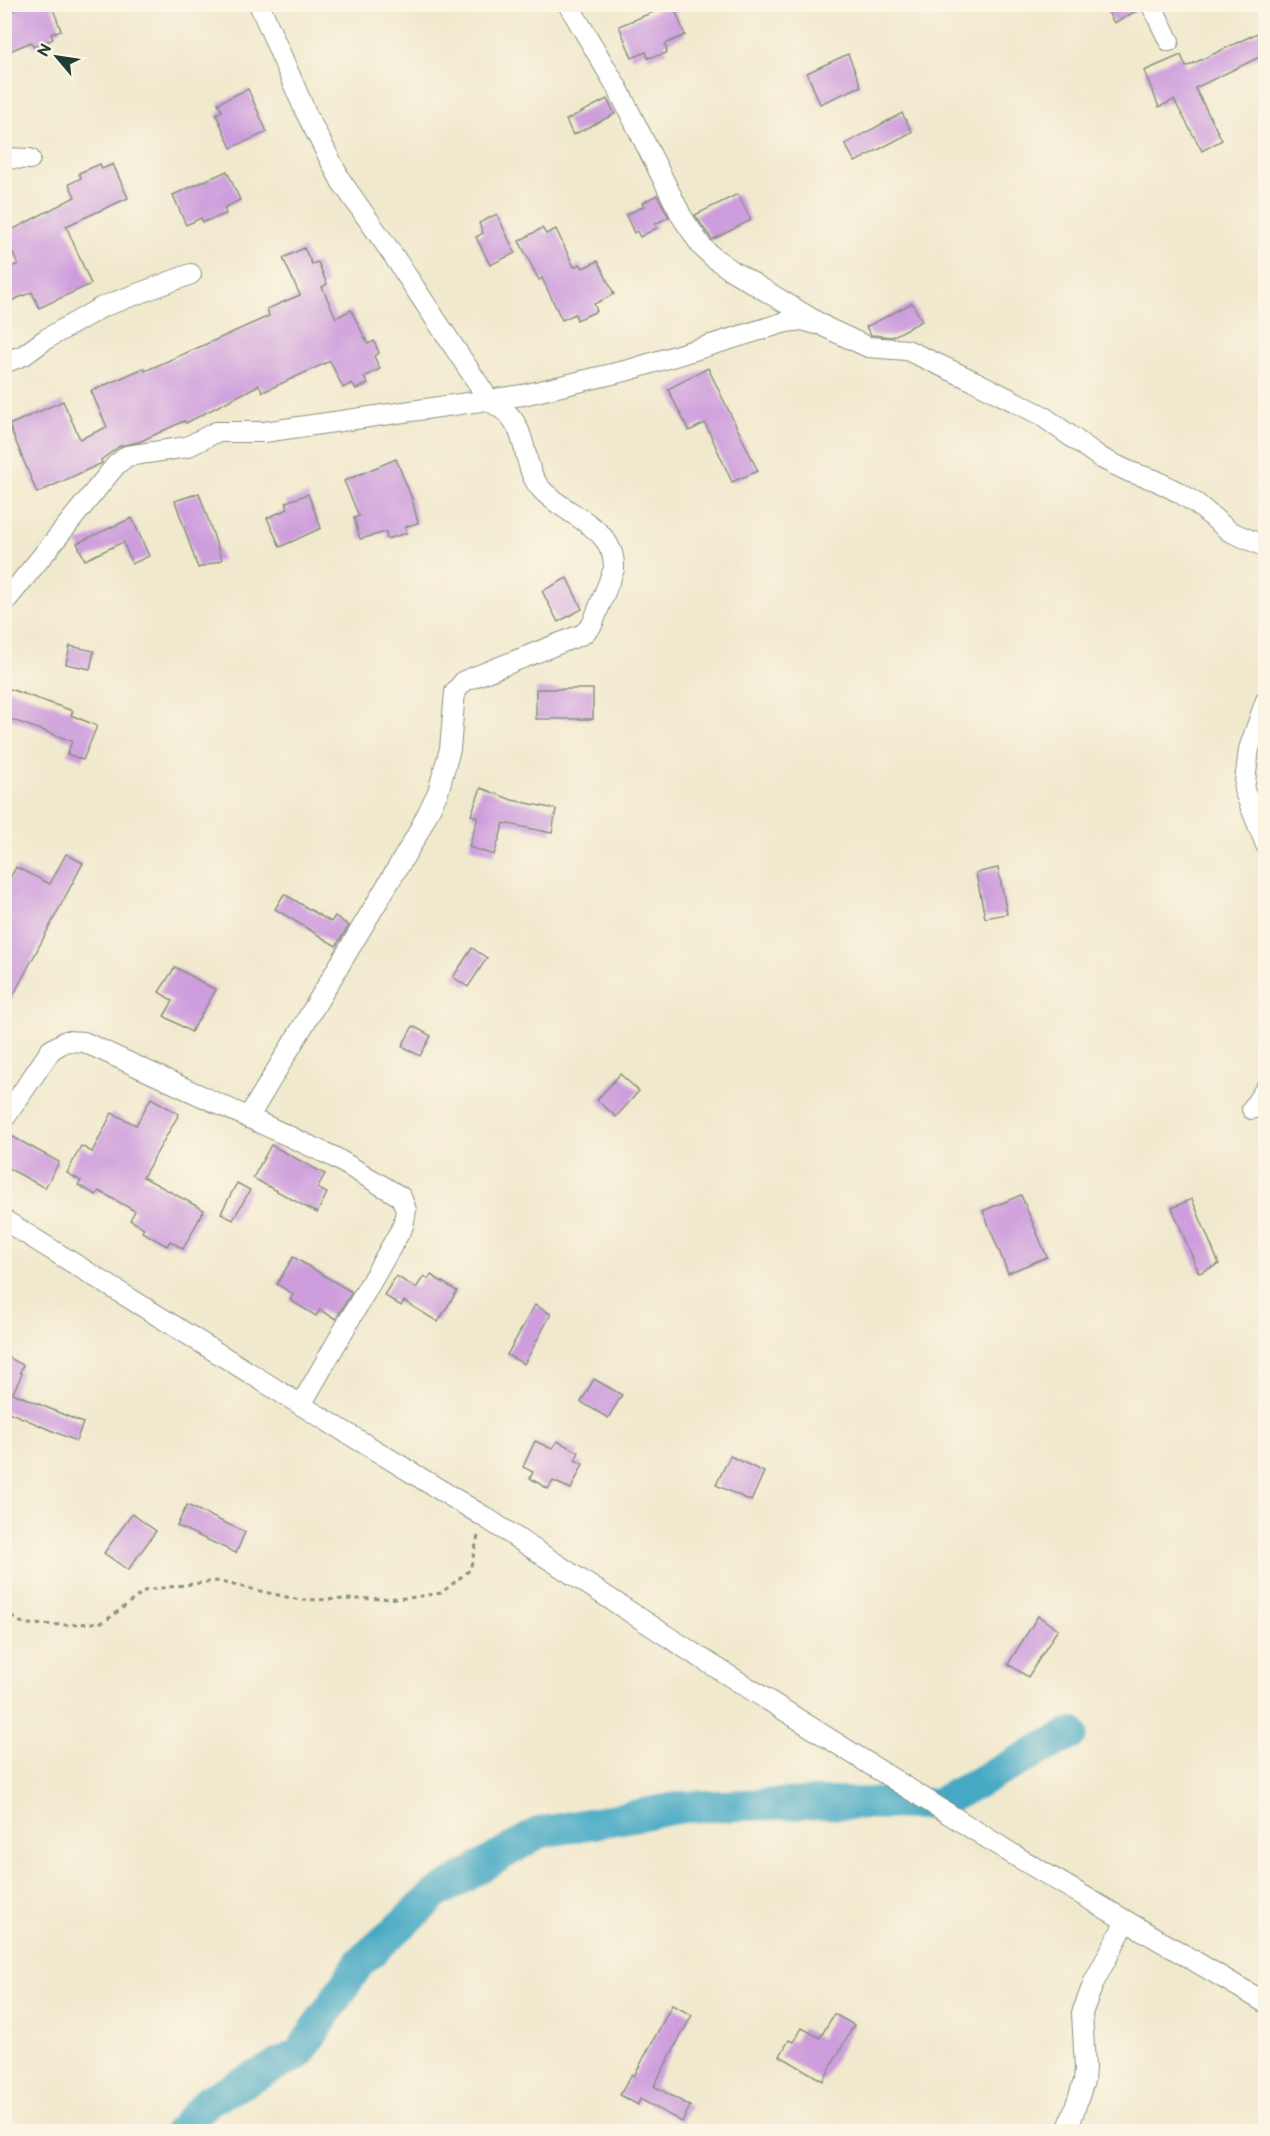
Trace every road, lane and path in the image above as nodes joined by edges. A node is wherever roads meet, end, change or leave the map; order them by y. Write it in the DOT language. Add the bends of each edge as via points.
graph roads {
  1 [pos="259,4"];
  2 [pos="568,4"];
  3 [pos="1151,4"];
  4 [pos="1169,41"];
  5 [pos="4,158"];
  6 [pos="30,159"];
  7 [pos="191,274"];
  8 [pos="827,328"];
  9 [pos="6,360"];
  10 [pos="489,400"];
  11 [pos="1266,547"];
  12 [pos="4,603"];
  13 [pos="1266,700"];
  14 [pos="1266,844"];
  15 [pos="1266,1088"];
  16 [pos="1252,1109"];
  17 [pos="248,1118"];
  18 [pos="4,1119"];
  19 [pos="4,1220"];
  20 [pos="302,1405"];
  21 [pos="483,1516"];
  22 [pos="4,1612"];
  23 [pos="1126,1921"];
  24 [pos="1266,2003"];
  25 [pos="1066,2132"];
  1 -- 10 [label="street" via="306,113 341,181"];
  2 -- 8 [label="street" via="618,89 682,217 702,247 731,270"];
  3 -- 4 [label="street"];
  5 -- 6 [label="street"];
  7 -- 9 [label="street" via="102,307"];
  8 -- 10 [label="street" via="802,320 786,322 629,370"];
  8 -- 11 [label="street" via="867,347 906,350 976,382 1041,415 1101,458 1180,493 1229,531"];
  10 -- 12 [label="street" via="264,432 216,432 187,447 127,456"];
  10 -- 17 [label="street" via="514,423 540,489 598,531 611,548 614,569 592,625 583,634 464,681 455,692 450,749 438,792 416,837"];
  13 -- 14 [label="street" via="1249,748 1244,790"];
  15 -- 16 [label="street"];
  17 -- 18 [label="street" via="84,1042 66,1041 51,1050"];
  17 -- 20 [label="street" via="334,1157 401,1197 406,1210 403,1226"];
  19 -- 20 [label="street"];
  20 -- 21 [label="street"];
  21 -- 22 [label="path" via="470,1570 441,1593 408,1598 300,1600 216,1581 146,1590 104,1622 24,1624"];
  21 -- 23 [label="street" via="723,1672"];
  23 -- 24 [label="street"];
  23 -- 25 [label="street" via="1082,2013 1084,2081"];
}
